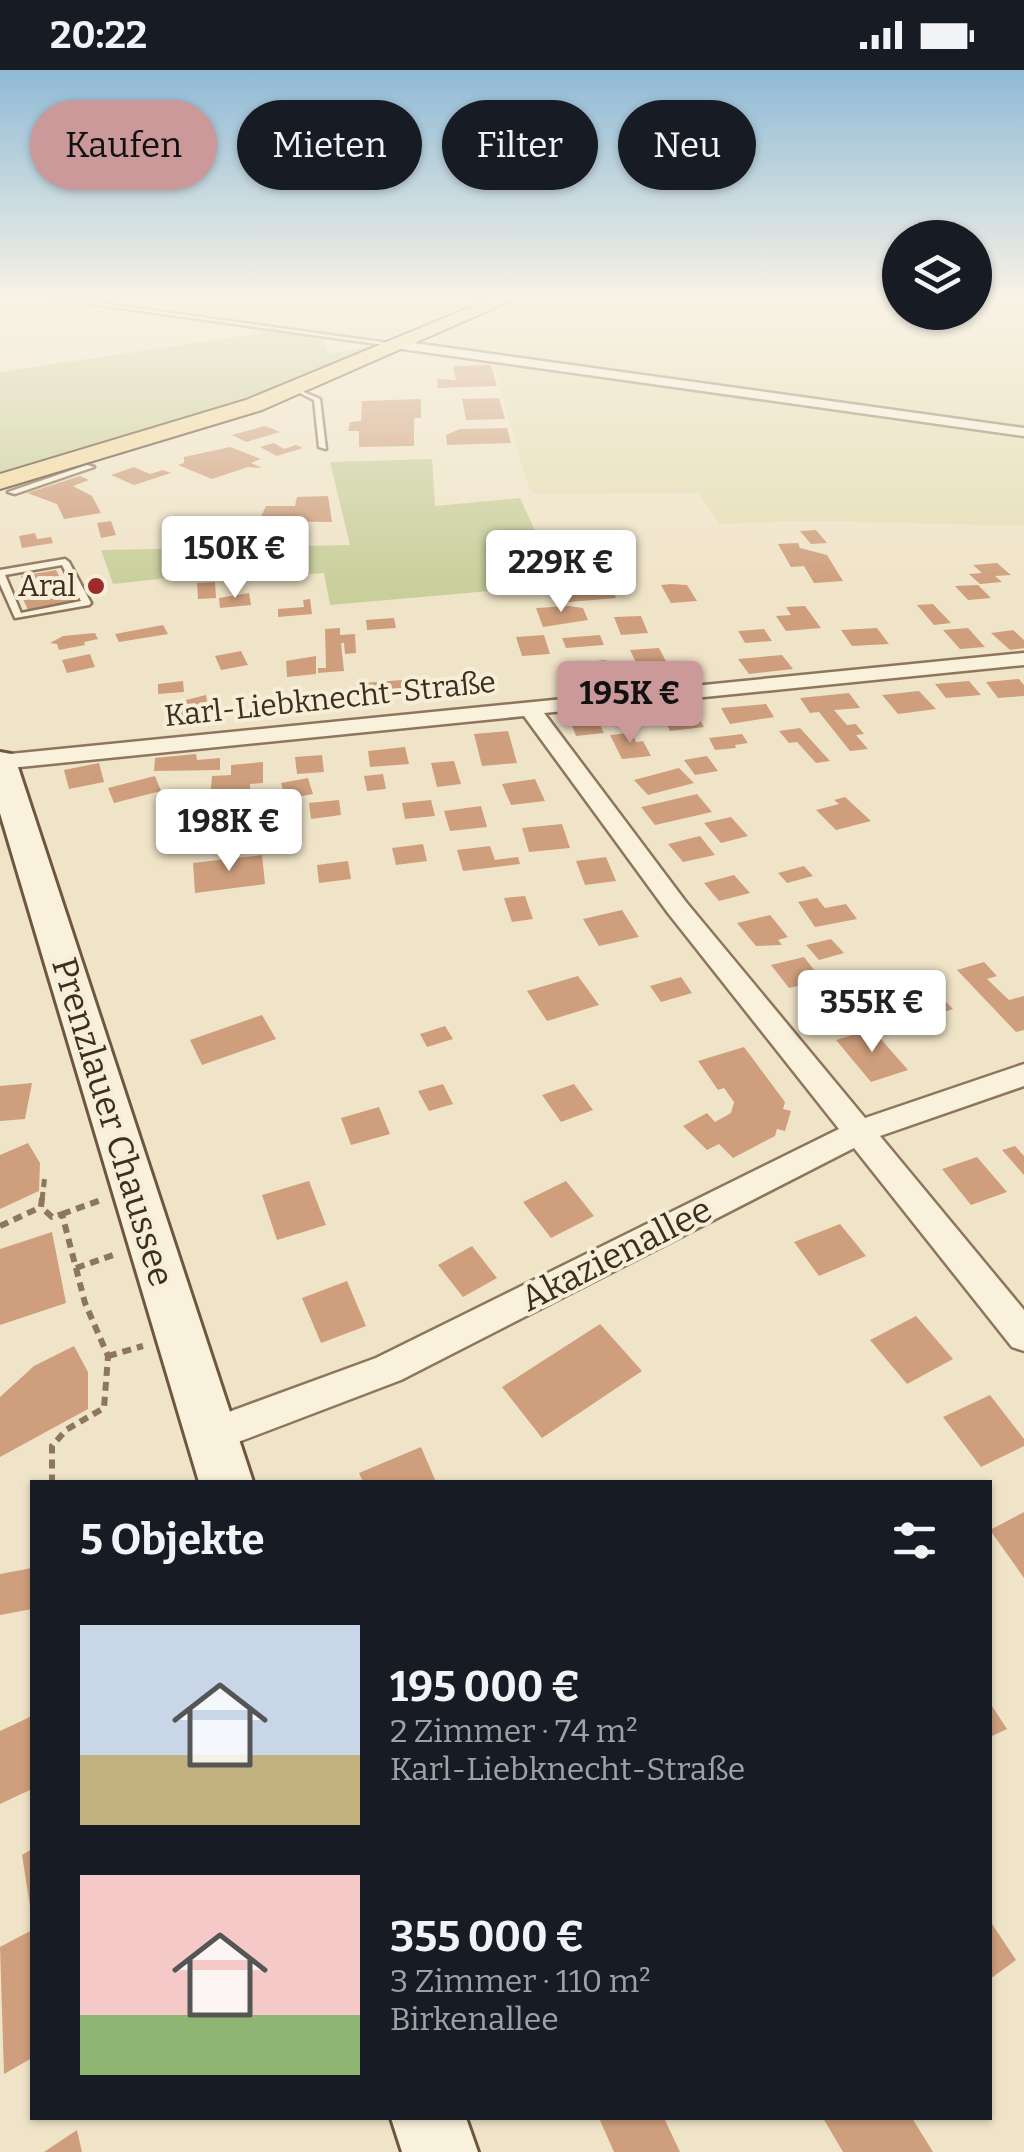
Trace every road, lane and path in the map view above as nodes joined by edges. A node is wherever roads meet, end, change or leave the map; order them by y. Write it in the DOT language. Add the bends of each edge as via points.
graph roads {
  1 [pos="279,394"];
  2 [pos="309,394"];
  3 [pos="752,394"];
  4 [pos="1024,432"];
  5 [pos="323,447"];
  6 [pos="90,467"];
  7 [pos="6,487"];
  8 [pos="0,573"];
  9 [pos="1024,659"];
  10 [pos="529,709"];
  11 [pos="0,762"];
  12 [pos="1024,1075"];
  13 [pos="861,1131"];
  14 [pos="45,1175"];
  15 [pos="41,1207"];
  16 [pos="0,1226"];
  17 [pos="151,1242"];
  18 [pos="76,1268"];
  19 [pos="1024,1336"];
  20 [pos="209,1436"];
  21 [pos="52,1480"];
  22 [pos="225,1480"];
  23 [pos="430,2120"];
  24 [pos="440,2152"];
  1 -- 7 [label="main road"];
  2 -- 5 [label="lane" via="317,398"];
  3 -- 4 [label="street"];
  6 -- 7 [label="lane"];
  8 -- 8 [label="lane" via="13,620 86,603 72,588 65,562"];
  9 -- 10 [label="street, Karl-Liebknecht-Straße"];
  10 -- 11 [label="street, Karl-Liebknecht-Straße"];
  10 -- 13 [label="street" via="726,970"];
  11 -- 17 [label="main road, Prenzlauer Chaussee"];
  12 -- 13 [label="street, Akazienallee"];
  13 -- 19 [label="street"];
  13 -- 20 [label="street, Akazienallee" via="388,1369"];
  14 -- 15 [label="path"];
  15 -- 16 [label="path"];
  15 -- 18 [label="path" via="52,1217 62,1214"];
  17 -- 18 [label="path"];
  17 -- 20 [label="main road, Prenzlauer Chaussee"];
  18 -- 21 [label="path" via="108,1356 104,1408 52,1446"];
  20 -- 22 [label="main road, Prenzlauer Chaussee"];
  23 -- 24 [label="main road"];
}
